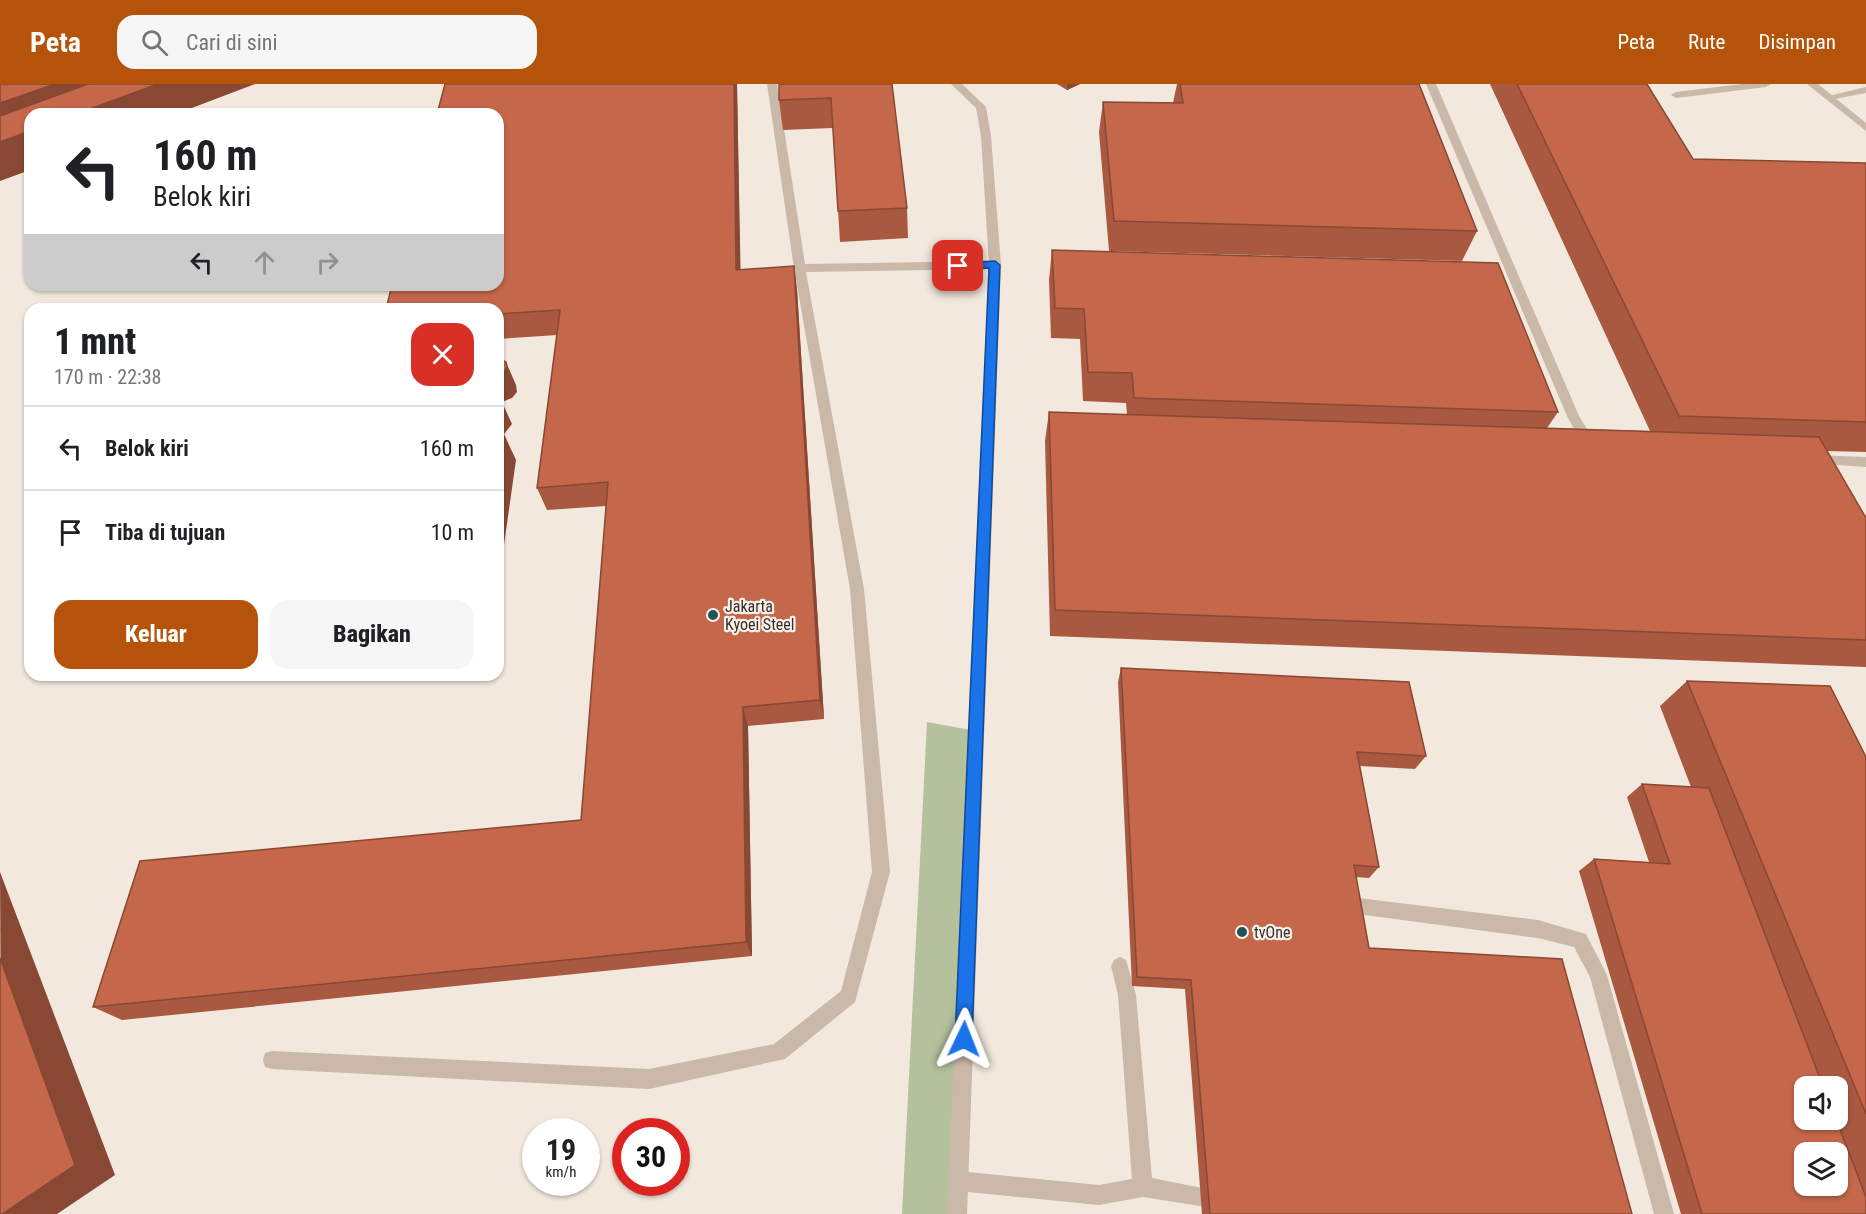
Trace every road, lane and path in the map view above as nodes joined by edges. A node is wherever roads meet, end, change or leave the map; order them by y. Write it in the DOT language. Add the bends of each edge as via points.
graph roads {
  1 [pos="772,84"];
  2 [pos="956,84"];
  3 [pos="1431,84"];
  4 [pos="1766,84"];
  5 [pos="1812,84"];
  6 [pos="1866,90"];
  7 [pos="1676,95"];
  8 [pos="1828,97"];
  9 [pos="1866,128"];
  10 [pos="995,265"];
  11 [pos="800,268"];
  12 [pos="1606,447"];
  13 [pos="1797,459"];
  14 [pos="1866,462"];
  15 [pos="1350,905"];
  16 [pos="1120,966"];
  17 [pos="272,1060"];
  18 [pos="958,1181"];
  19 [pos="1143,1187"];
  20 [pos="1200,1196"];
  21 [pos="957,1214"];
  22 [pos="1664,1214"];
  1 -- 11 [label="street"];
  2 -- 10 [label="street" via="981,107"];
  3 -- 12 [label="street" via="1574,416 1584,435"];
  4 -- 7 [label="street"];
  5 -- 8 [label="street"];
  6 -- 8 [label="street"];
  8 -- 9 [label="street"];
  10 -- 11 [label="street"];
  10 -- 18 [label="street"];
  11 -- 17 [label="street" via="856,589 881,872 849,996 778,1052 649,1079"];
  13 -- 14 [label="street"];
  15 -- 22 [label="street" via="1538,929 1580,940 1598,975"];
  16 -- 19 [label="street" via="1127,995"];
  18 -- 19 [label="street" via="1099,1195"];
  18 -- 21 [label="street"];
  19 -- 20 [label="street"];
}
